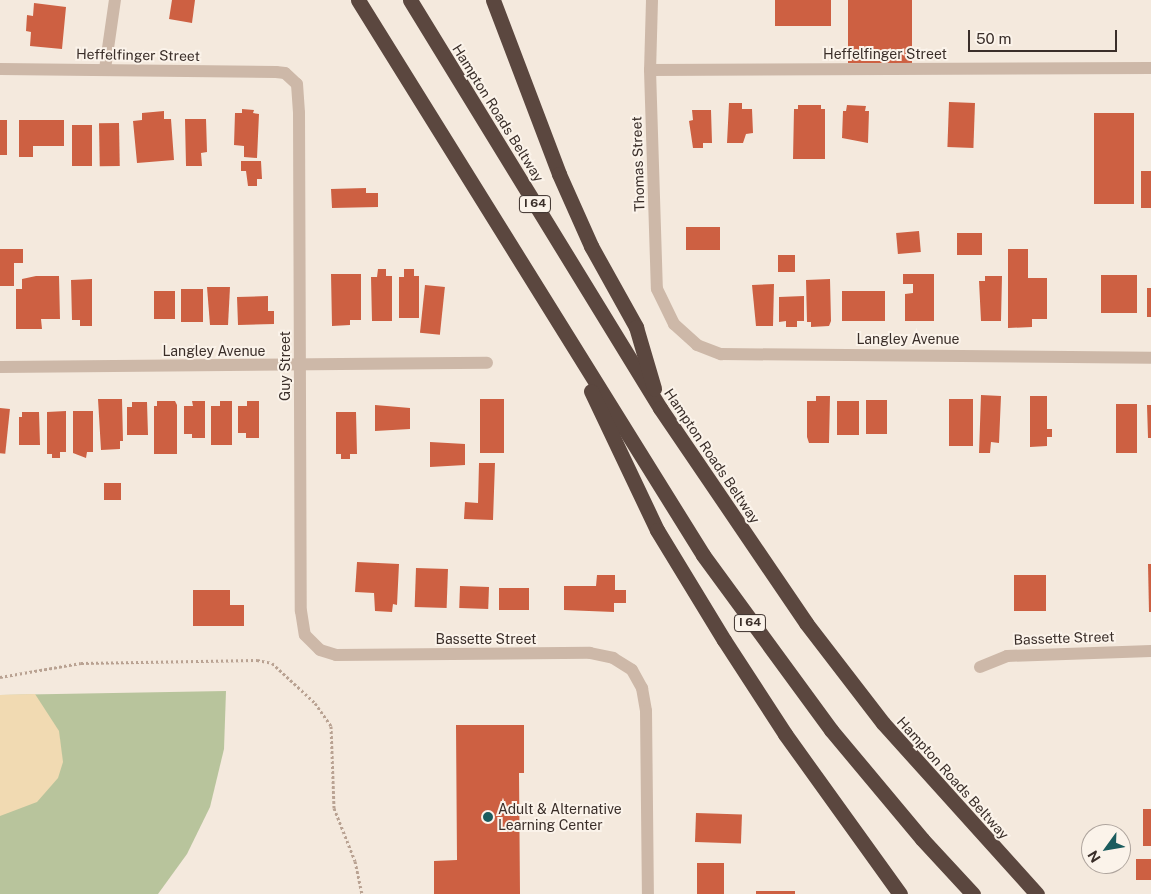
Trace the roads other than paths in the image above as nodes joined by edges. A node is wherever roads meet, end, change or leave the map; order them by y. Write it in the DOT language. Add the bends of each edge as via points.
graph roads {
  1 [pos="115,0"];
  2 [pos="358,0"];
  3 [pos="410,0"];
  4 [pos="493,0"];
  5 [pos="652,0"];
  6 [pos="106,68"];
  7 [pos="1151,68"];
  8 [pos="0,69"];
  9 [pos="650,70"];
  10 [pos="276,72"];
  11 [pos="674,324"];
  12 [pos="560,327"];
  13 [pos="1151,358"];
  14 [pos="487,363"];
  15 [pos="300,365"];
  16 [pos="0,367"];
  17 [pos="660,408"];
  18 [pos="1151,651"];
  19 [pos="336,655"];
  20 [pos="980,667"];
  21 [pos="648,894"];
  22 [pos="900,894"];
  23 [pos="973,894"];
  24 [pos="1037,894"];
  1 -- 6 [label="street"];
  2 -- 12 [label="highway, I 64"];
  3 -- 17 [label="highway, Hampton Roads Beltway / I 64"];
  4 -- 17 [label="highway" via="559,174 591,246 636,327"];
  5 -- 9 [label="street, Thomas Street"];
  6 -- 8 [label="street, Heffelfinger Street"];
  6 -- 10 [label="street, Heffelfinger Street"];
  7 -- 9 [label="street, Heffelfinger Street"];
  9 -- 11 [label="street, Thomas Street" via="657,290"];
  10 -- 15 [label="street, Guy Street" via="291,77 299,92"];
  11 -- 13 [label="street, Langley Avenue" via="697,345 721,354"];
  12 -- 22 [label="highway" via="657,530 784,734"];
  12 -- 23 [label="highway, I 64" via="703,555 757,633 831,730 922,839"];
  14 -- 15 [label="street, Langley Avenue"];
  15 -- 16 [label="street, Langley Avenue"];
  15 -- 19 [label="street, Guy Street" via="303,627 314,647"];
  17 -- 24 [label="highway, Hampton Roads Beltway / I 64" via="806,623 883,723"];
  18 -- 20 [label="street, Bassette Street" via="1007,656"];
  19 -- 21 [label="street, Bassette Street" via="590,654 613,658 632,670 642,688 646,711"];
}
